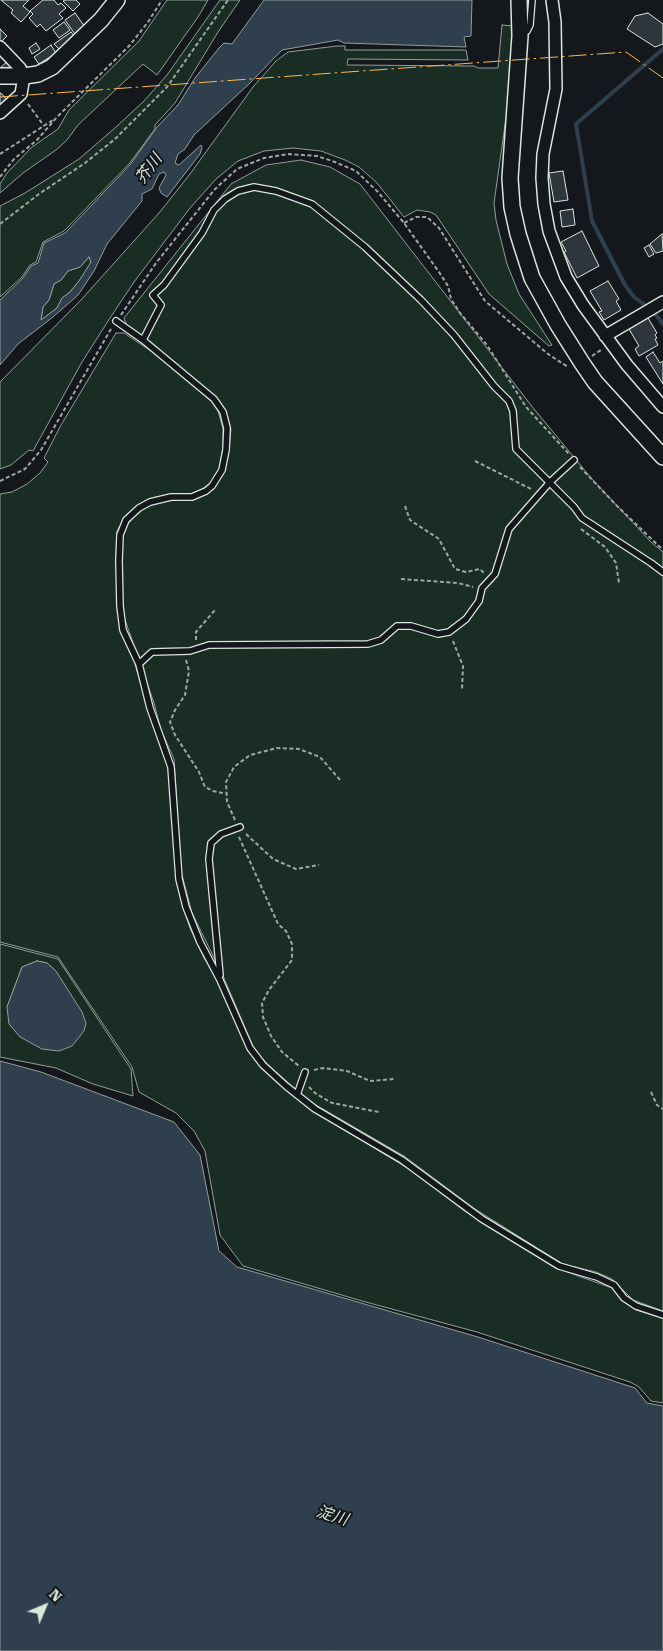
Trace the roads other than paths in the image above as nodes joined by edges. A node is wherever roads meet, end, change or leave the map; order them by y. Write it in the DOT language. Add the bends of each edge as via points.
graph roads {
  1 [pos="117,0"];
  2 [pos="519,0"];
  3 [pos="532,0"];
  4 [pos="552,0"];
  5 [pos="520,36"];
  6 [pos="0,47"];
  7 [pos="0,76"];
  8 [pos="24,76"];
  9 [pos="0,113"];
  10 [pos="663,302"];
  11 [pos="116,322"];
  12 [pos="608,339"];
  13 [pos="143,340"];
  14 [pos="663,407"];
  15 [pos="663,457"];
  16 [pos="574,460"];
  17 [pos="550,482"];
  18 [pos="663,572"];
  19 [pos="139,664"];
  20 [pos="238,828"];
  21 [pos="220,980"];
  22 [pos="305,1072"];
  23 [pos="297,1095"];
  24 [pos="663,1315"];
  1 -- 8 [label="street" via="52,67"];
  2 -- 5 [label="street"];
  3 -- 5 [label="lane" via="530,25"];
  4 -- 12 [label="street" via="556,32 556,90 543,154 544,204 549,231 566,277"];
  5 -- 15 [label="street" via="510,178 512,207 532,278 578,367"];
  6 -- 8 [label="street"];
  7 -- 8 [label="street"];
  8 -- 9 [label="street" via="21,94"];
  10 -- 12 [label="street"];
  11 -- 13 [label="lane"];
  12 -- 14 [label="street"];
  13 -- 17 [label="lane" via="161,305 153,295 202,233 214,210 225,199 254,187 276,191 312,204 365,247 421,300 509,401 513,411 516,449"];
  13 -- 19 [label="lane" via="214,399 223,412 227,428 222,470 212,486 192,497 150,502 126,520 120,534 123,630"];
  16 -- 17 [label="lane"];
  17 -- 18 [label="lane" via="582,518"];
  17 -- 19 [label="lane" via="509,529 495,574 482,588 479,601 466,620 450,632 438,634 411,626 397,626 381,640 368,644 209,645 187,651 152,652"];
  19 -- 21 [label="lane" via="150,708 171,767 179,879 186,907"];
  20 -- 21 [label="lane" via="222,834 211,843 209,859"];
  21 -- 23 [label="lane" via="250,1048 263,1065"];
  22 -- 23 [label="lane"];
  23 -- 24 [label="lane" via="402,1160 482,1219 559,1266 614,1285 636,1306"];
}
